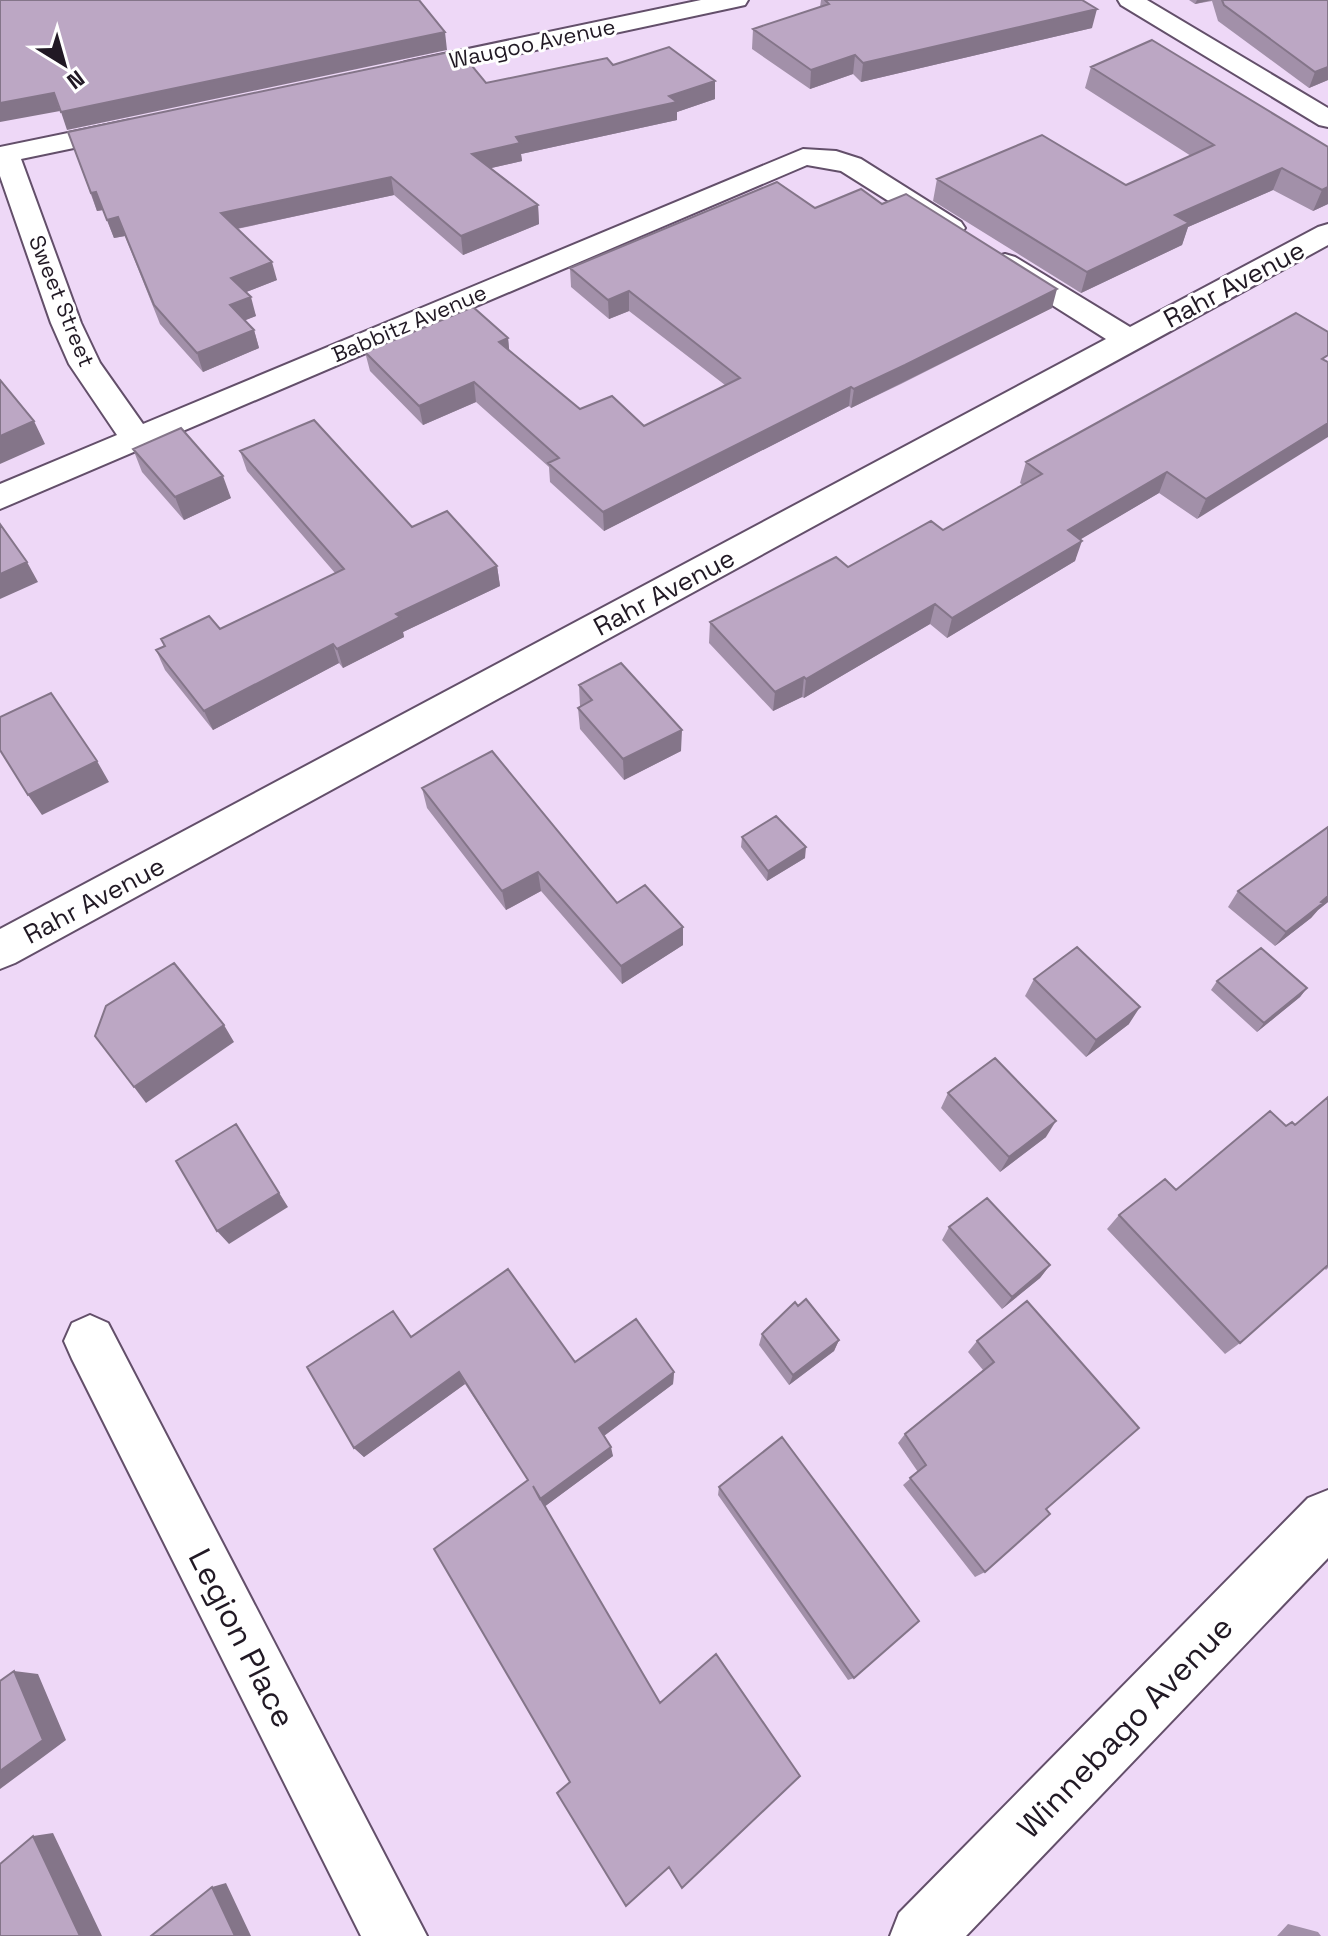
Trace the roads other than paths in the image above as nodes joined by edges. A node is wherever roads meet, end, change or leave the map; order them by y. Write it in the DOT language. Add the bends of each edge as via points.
graph roads {
  1 [pos="736,0"];
  2 [pos="1130,0"];
  3 [pos="379,75"];
  4 [pos="1328,119"];
  5 [pos="161,121"];
  6 [pos="3,155"];
  7 [pos="1328,233"];
  8 [pos="1129,340"];
  9 [pos="137,439"];
  10 [pos="0,497"];
  11 [pos="0,950"];
  12 [pos="90,1341"];
  13 [pos="1328,1518"];
  14 [pos="395,1936"];
  15 [pos="922,1936"];
  1 -- 3 [label="street, Waugoo Avenue"];
  2 -- 4 [label="street"];
  5 -- 6 [label="street"];
  6 -- 9 [label="street, Sweet Street" via="85,364"];
  7 -- 8 [label="street, Rahr Avenue"];
  8 -- 9 [label="street, Babbitz Avenue" via="851,165 820,157 790,161"];
  8 -- 11 [label="street, Rahr Avenue"];
  9 -- 10 [label="street, Babbitz Avenue"];
  12 -- 14 [label="street, Legion Place"];
  13 -- 15 [label="street, Winnebago Avenue"];
}
